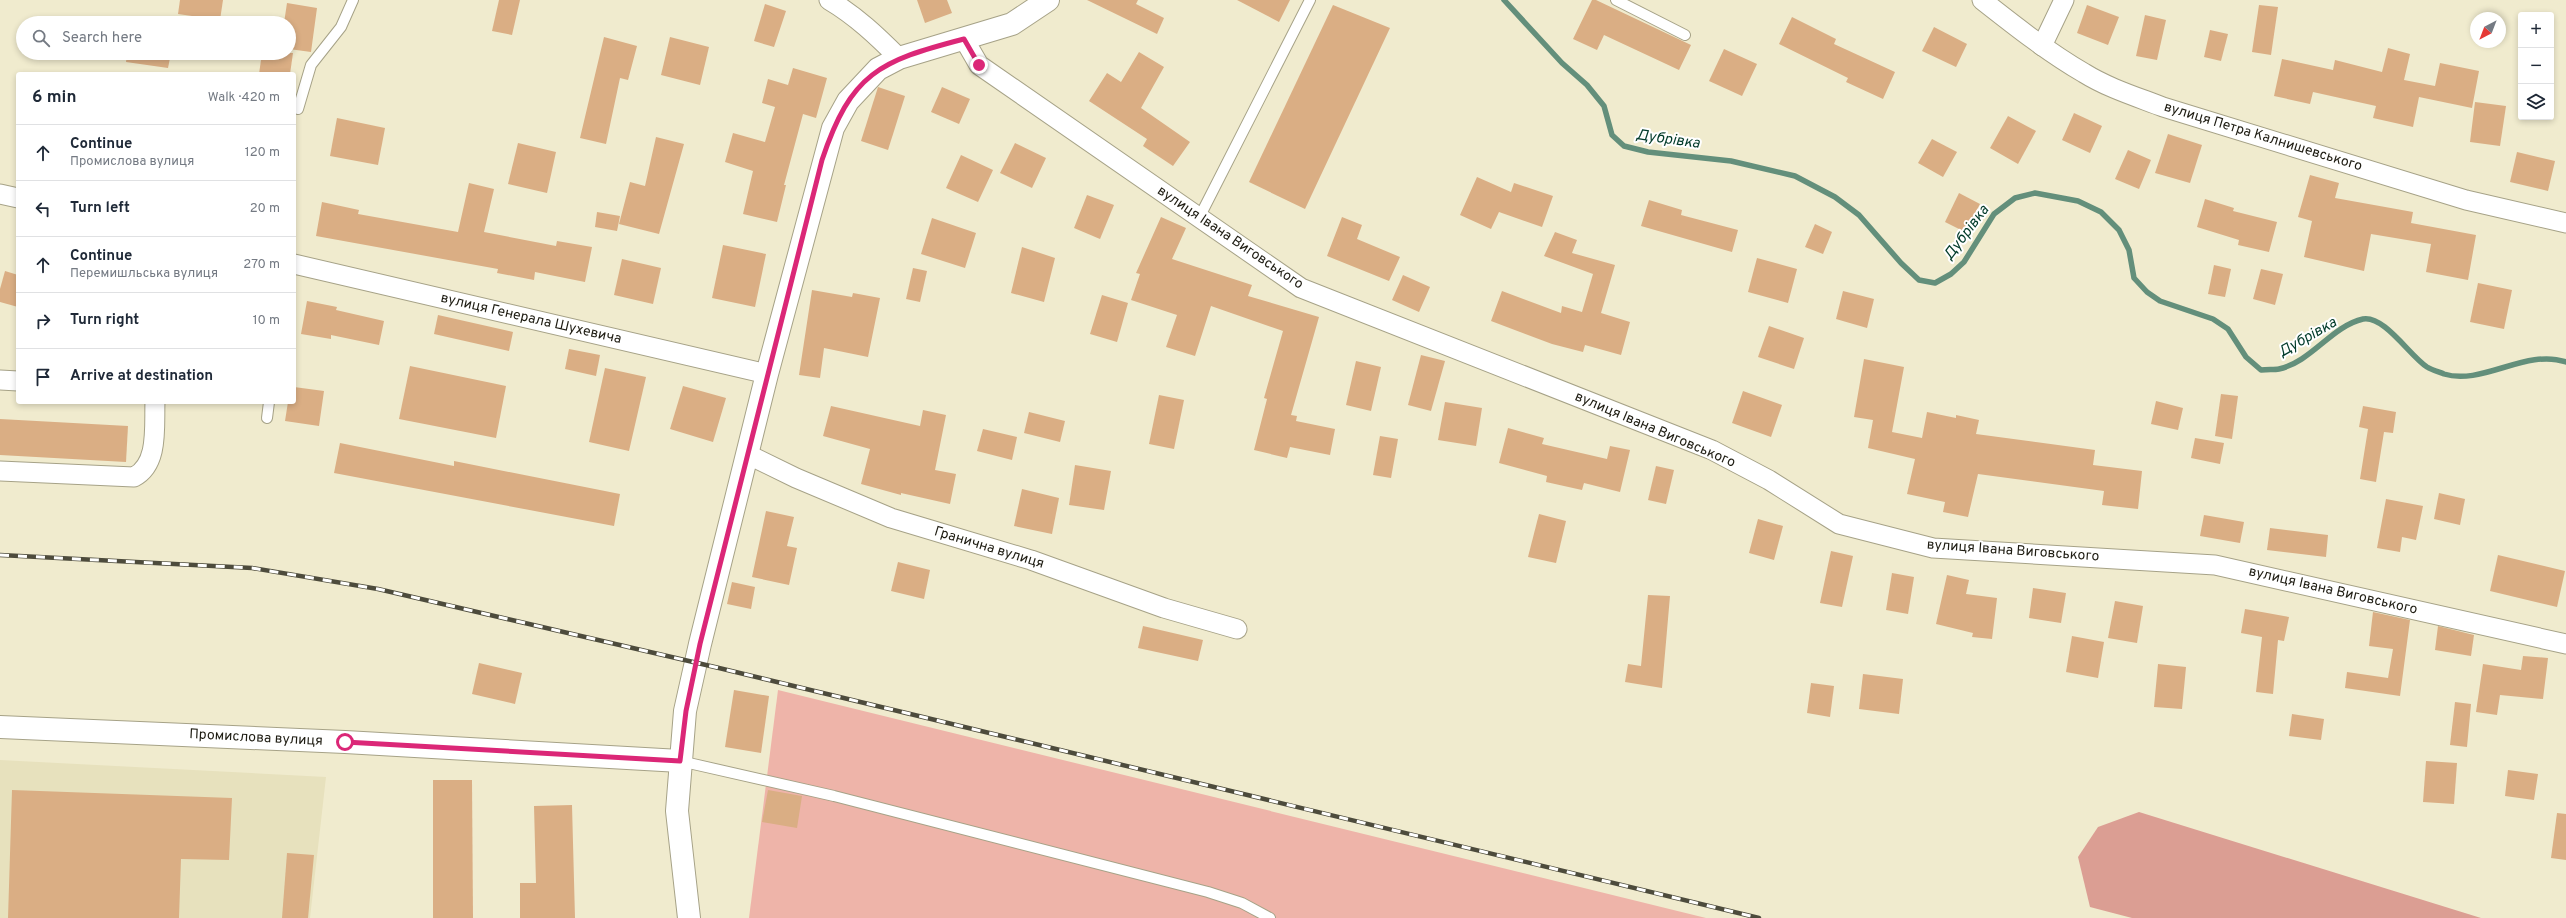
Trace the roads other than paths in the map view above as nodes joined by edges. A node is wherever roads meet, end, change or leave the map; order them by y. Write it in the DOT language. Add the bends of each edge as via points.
graph roads {
  1 [pos="353,0"];
  2 [pos="829,0"];
  3 [pos="1048,0"];
  4 [pos="1310,0"];
  5 [pos="1616,0"];
  6 [pos="1982,0"];
  7 [pos="2064,0"];
  8 [pos="1685,35"];
  9 [pos="964,39"];
  10 [pos="2042,46"];
  11 [pos="899,58"];
  12 [pos="298,109"];
  13 [pos="0,194"];
  14 [pos="16,198"];
  15 [pos="1199,218"];
  16 [pos="2566,223"];
  17 [pos="296,264"];
  18 [pos="767,374"];
  19 [pos="0,380"];
  20 [pos="16,381"];
  21 [pos="155,404"];
  22 [pos="269,404"];
  23 [pos="267,418"];
  24 [pos="747,454"];
  25 [pos="0,471"];
  26 [pos="1237,629"];
  27 [pos="2566,644"];
  28 [pos="0,727"];
  29 [pos="680,761"];
  30 [pos="690,918"];
  31 [pos="1270,918"];
  1 -- 12 [label="lane" via="341,27 311,65"];
  2 -- 11 [label="street" via="846,10"];
  3 -- 9 [label="main road" via="1012,24"];
  4 -- 15 [label="lane"];
  5 -- 8 [label="lane"];
  6 -- 10 [label="street, вулиця Петра Калнишевського"];
  7 -- 10 [label="street"];
  9 -- 11 [label="main road"];
  9 -- 15 [label="street, вулиця Івана Виговського" via="979,65"];
  10 -- 16 [label="street, вулиця Петра Калнишевського" via="2086,74 2163,107 2466,200"];
  11 -- 18 [label="main road" via="878,69 860,86 833,128"];
  13 -- 14 [label="street"];
  15 -- 27 [label="street, вулиця Івана Виговського" via="1301,288 1712,450 1769,480 1839,524 1933,548 2215,565"];
  17 -- 18 [label="street, вулиця Генерала Шухевича"];
  18 -- 24 [label="main road"];
  19 -- 20 [label="street"];
  21 -- 25 [label="street" via="153,451 142,473 134,477"];
  22 -- 23 [label="lane"];
  24 -- 26 [label="street, Гранична вулиця" via="796,478 891,518 1031,560 1164,608"];
  24 -- 29 [label="main road" via="700,644 686,711"];
  28 -- 29 [label="main road, Промислова вулиця"];
  29 -- 30 [label="main road" via="677,811"];
  29 -- 31 [label="lane" via="834,796 1208,892 1242,903"];
}
